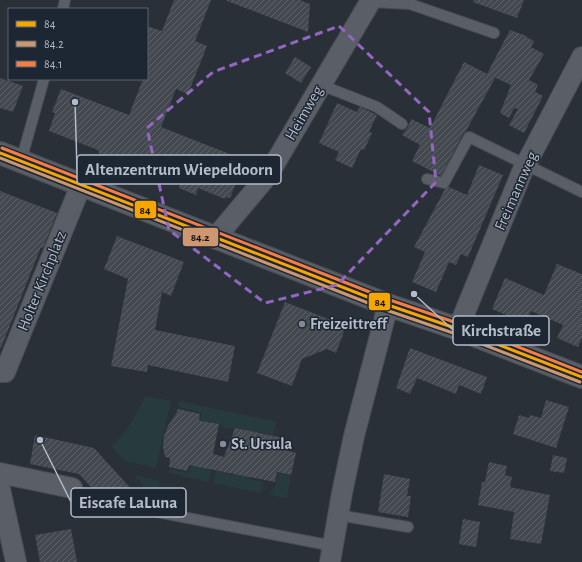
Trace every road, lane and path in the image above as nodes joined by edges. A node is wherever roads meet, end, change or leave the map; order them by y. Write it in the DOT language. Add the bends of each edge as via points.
graph roads {
  1 [pos="367,1"];
  2 [pos="494,34"];
  3 [pos="582,57"];
  4 [pos="44,80"];
  5 [pos="321,85"];
  6 [pos="402,124"];
  7 [pos="0,153"];
  8 [pos="21,161"];
  9 [pos="526,165"];
  10 [pos="427,179"];
  11 [pos="81,185"];
  12 [pos="582,192"];
  13 [pos="216,237"];
  14 [pos="388,305"];
  15 [pos="458,329"];
  16 [pos="3,372"];
  17 [pos="582,377"];
  18 [pos="0,474"];
  19 [pos="72,488"];
  20 [pos="0,489"];
  21 [pos="157,512"];
  22 [pos="338,515"];
  23 [pos="408,527"];
  24 [pos="331,554"];
  25 [pos="16,562"];
  1 -- 2 [label="lane, Heimweg" via="410,4"];
  1 -- 5 [label="street, Heimweg"];
  3 -- 9 [label="street, Freimannweg"];
  4 -- 8 [label="lane"];
  5 -- 6 [label="lane" via="377,107"];
  5 -- 13 [label="street, Heimweg" via="268,175"];
  7 -- 8 [label="street"];
  8 -- 11 [label="street"];
  9 -- 10 [label="lane" via="469,137 444,183"];
  9 -- 12 [label="lane"];
  9 -- 15 [label="street, Freimannweg"];
  11 -- 13 [label="street"];
  11 -- 16 [label="street, Holter Kirchplatz"];
  13 -- 14 [label="street"];
  14 -- 15 [label="street"];
  14 -- 22 [label="street" via="354,436"];
  15 -- 17 [label="street"];
  18 -- 19 [label="street"];
  20 -- 25 [label="street"];
  21 -- 24 [label="lane"];
  22 -- 23 [label="lane"];
  22 -- 24 [label="street"];
}
